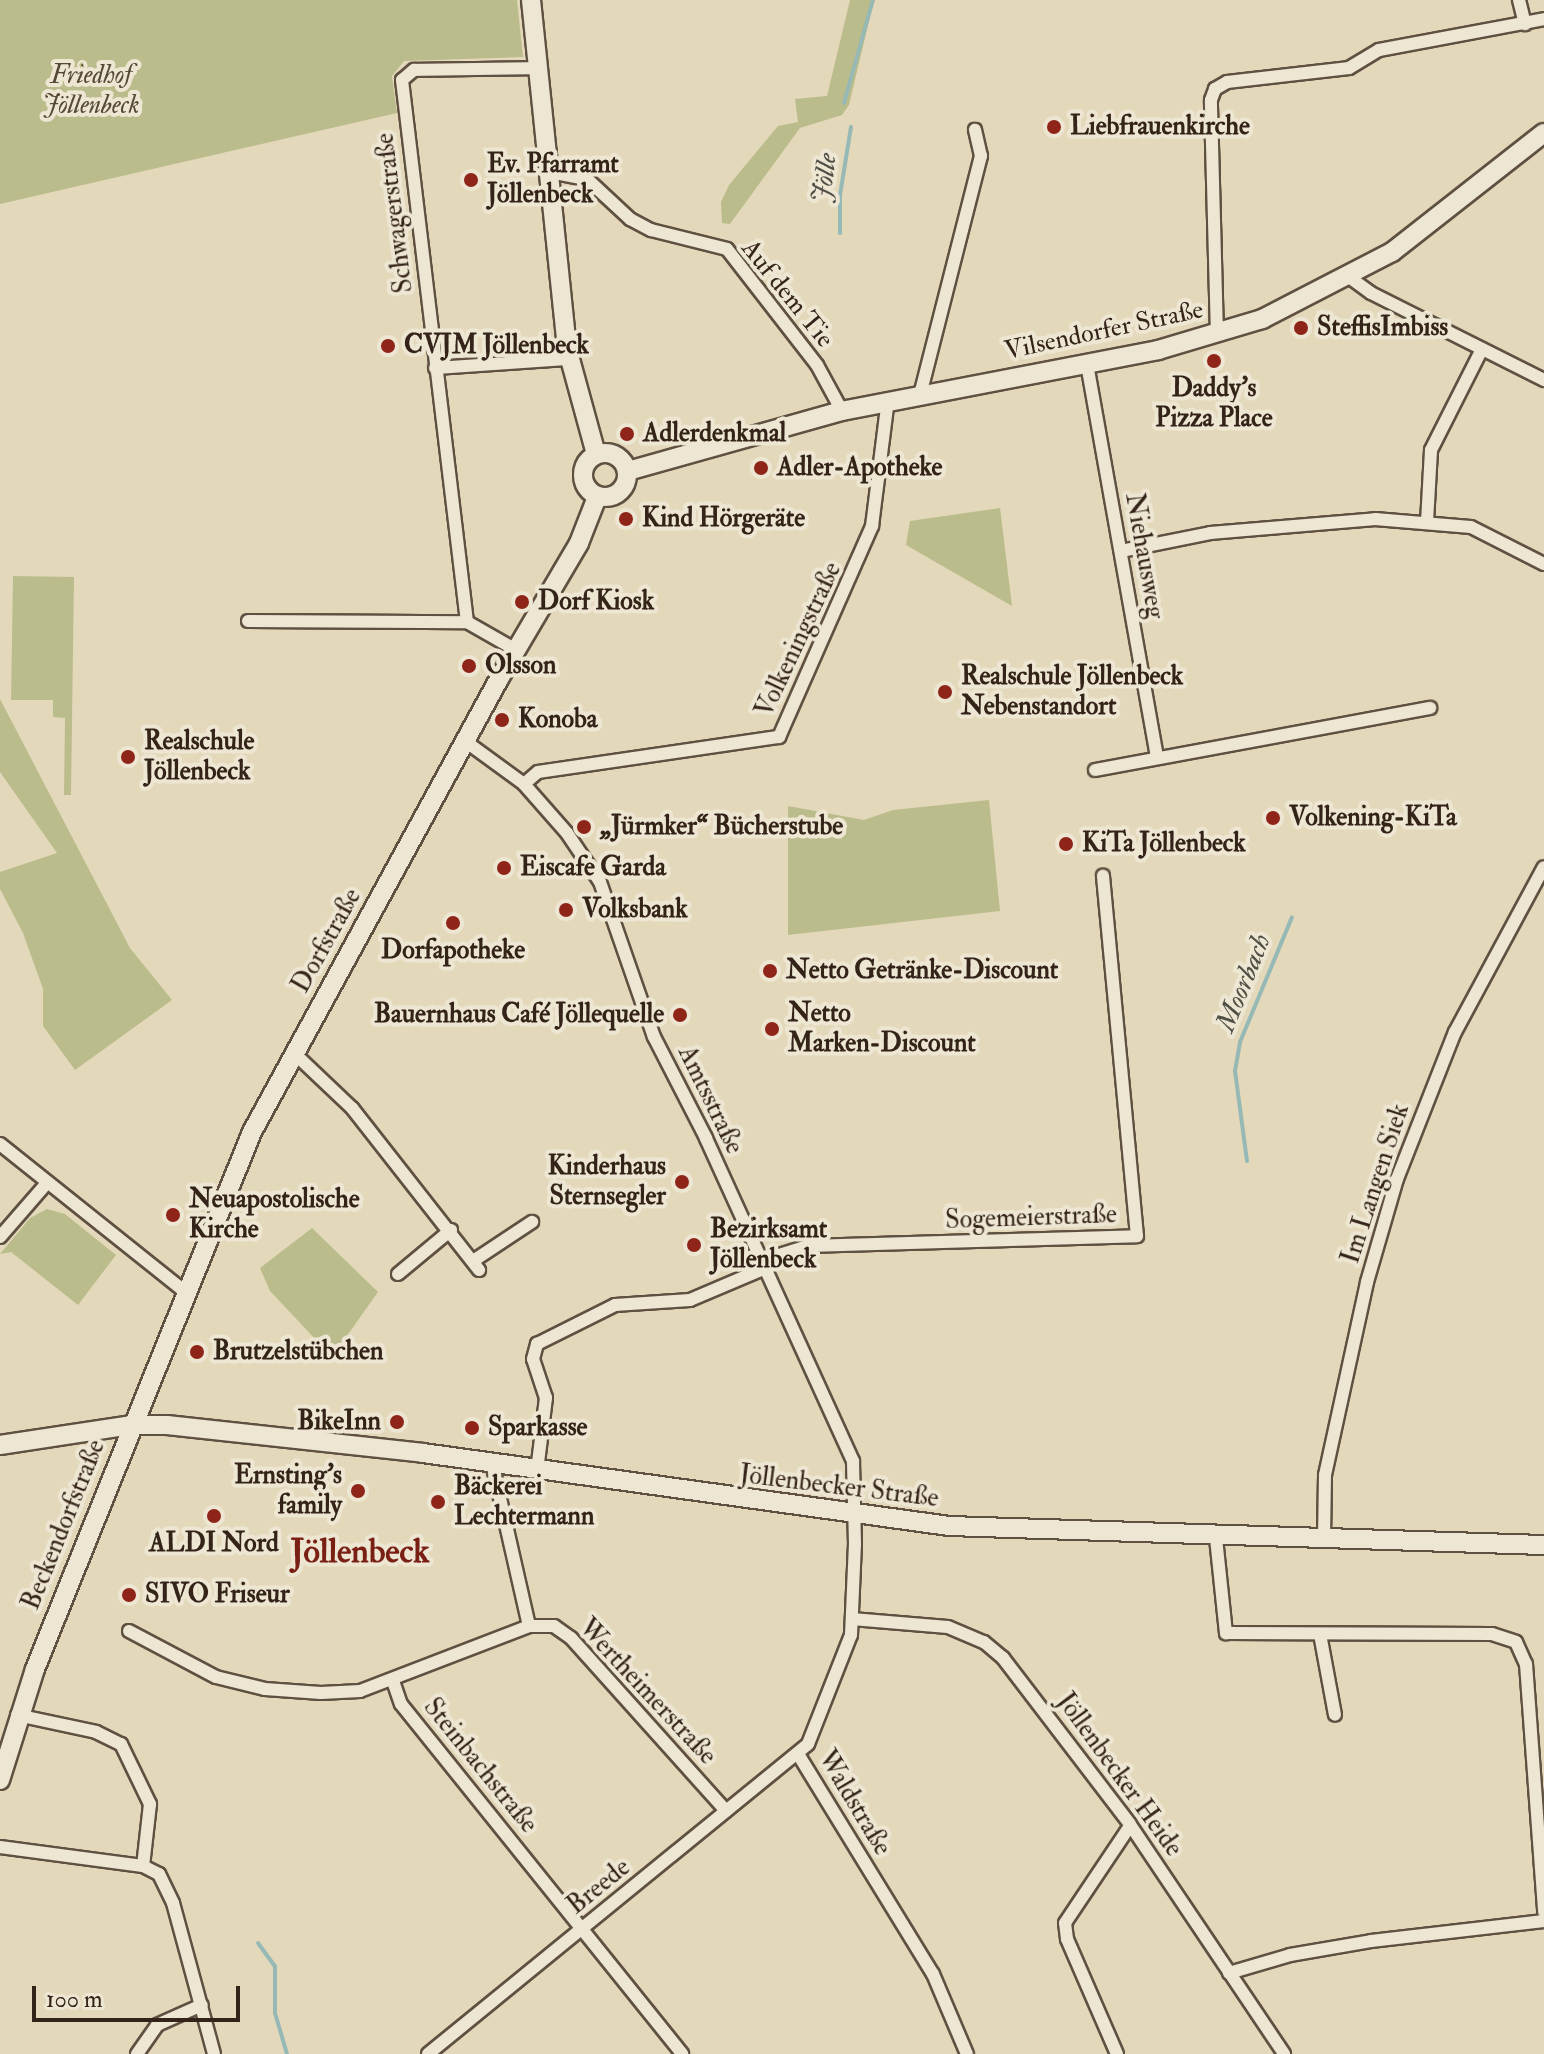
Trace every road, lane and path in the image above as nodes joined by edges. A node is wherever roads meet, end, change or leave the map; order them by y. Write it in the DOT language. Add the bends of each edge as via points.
graph roads {
  1 [pos="531,0"];
  2 [pos="1519,0"];
  3 [pos="1544,19"];
  4 [pos="1525,24"];
  5 [pos="538,68"];
  6 [pos="975,130"];
  7 [pos="1544,133"];
  8 [pos="550,172"];
  9 [pos="1349,277"];
  10 [pos="1217,335"];
  11 [pos="1482,349"];
  12 [pos="568,359"];
  13 [pos="1087,364"];
  14 [pos="435,368"];
  15 [pos="1544,380"];
  16 [pos="920,395"];
  17 [pos="888,400"];
  18 [pos="842,411"];
  19 [pos="596,454"];
  20 [pos="628,471"];
  21 [pos="597,497"];
  22 [pos="1427,522"];
  23 [pos="1121,551"];
  24 [pos="1544,564"];
  25 [pos="248,621"];
  26 [pos="467,622"];
  27 [pos="516,650"];
  28 [pos="1430,708"];
  29 [pos="465,741"];
  30 [pos="1157,756"];
  31 [pos="1095,770"];
  32 [pos="524,784"];
  33 [pos="1544,867"];
  34 [pos="1103,876"];
  35 [pos="295,1054"];
  36 [pos="0,1144"];
  37 [pos="46,1184"];
  38 [pos="532,1222"];
  39 [pos="451,1230"];
  40 [pos="0,1237"];
  41 [pos="761,1265"];
  42 [pos="398,1274"];
  43 [pos="184,1291"];
  44 [pos="132,1425"];
  45 [pos="0,1445"];
  46 [pos="492,1463"];
  47 [pos="537,1471"];
  48 [pos="856,1516"];
  49 [pos="1216,1538"];
  50 [pos="1324,1539"];
  51 [pos="1544,1545"];
  52 [pos="852,1619"];
  53 [pos="529,1626"];
  54 [pos="129,1631"];
  55 [pos="1320,1634"];
  56 [pos="393,1681"];
  57 [pos="17,1715"];
  58 [pos="1335,1715"];
  59 [pos="798,1754"];
  60 [pos="0,1780"];
  61 [pos="726,1811"];
  62 [pos="1130,1826"];
  63 [pos="0,1847"];
  64 [pos="143,1866"];
  65 [pos="1544,1912"];
  66 [pos="1544,1921"];
  67 [pos="583,1928"];
  68 [pos="1229,1973"];
  69 [pos="202,2005"];
  70 [pos="137,2054"];
  71 [pos="214,2054"];
  72 [pos="428,2054"];
  73 [pos="682,2054"];
  74 [pos="967,2054"];
  75 [pos="1117,2054"];
  76 [pos="1284,2054"];
  1 -- 5 [label="main road"];
  2 -- 4 [label="street"];
  3 -- 4 [label="street"];
  4 -- 10 [label="street" via="1379,50 1349,68 1227,82 1215,89 1211,100"];
  5 -- 8 [label="main road"];
  5 -- 14 [label="street, Schwagerstraße" via="414,70 402,80"];
  6 -- 16 [label="street" via="981,156"];
  7 -- 9 [label="main road, Vilsendorfer Straße" via="1392,252"];
  8 -- 12 [label="main road"];
  8 -- 18 [label="street, Auf dem Tie" via="587,179 630,219 651,230 727,249 817,365"];
  9 -- 10 [label="main road, Vilsendorfer Straße"];
  9 -- 11 [label="street"];
  10 -- 13 [label="main road, Vilsendorfer Straße"];
  11 -- 15 [label="street"];
  11 -- 22 [label="street" via="1431,450"];
  12 -- 14 [label="street"];
  12 -- 19 [label="main road"];
  13 -- 16 [label="main road, Vilsendorfer Straße"];
  13 -- 23 [label="street, Niehausweg"];
  14 -- 26 [label="street, Schwagerstraße"];
  16 -- 17 [label="main road, Vilsendorfer Straße"];
  17 -- 18 [label="main road, Vilsendorfer Straße"];
  17 -- 32 [label="street, Volkeningstraße" via="872,526 779,737 538,772"];
  18 -- 20 [label="main road, Vilsendorfer Straße" via="695,448"];
  19 -- 20 [label="main road" via="615,455"];
  19 -- 21 [label="main road" via="582,476"];
  20 -- 21 [label="main road" via="620,493"];
  21 -- 27 [label="main road, Dorfstraße" via="579,543"];
  22 -- 23 [label="street" via="1318,520"];
  22 -- 24 [label="street" via="1471,527"];
  23 -- 30 [label="street, Niehausweg"];
  25 -- 26 [label="street"];
  26 -- 27 [label="street"];
  27 -- 29 [label="main road, Dorfstraße"];
  28 -- 30 [label="street"];
  29 -- 32 [label="street, Amtsstraße"];
  29 -- 35 [label="main road, Dorfstraße"];
  30 -- 31 [label="street"];
  32 -- 41 [label="street, Amtsstraße" via="600,882 654,1037"];
  33 -- 50 [label="street, Im Langen Siek" via="1455,1032 1397,1179 1367,1282 1325,1475"];
  34 -- 41 [label="street, Sogemeierstraße" via="1137,1236 808,1246"];
  35 -- 39 [label="street" via="352,1108"];
  35 -- 43 [label="main road, Dorfstraße" via="252,1132"];
  36 -- 37 [label="street"];
  37 -- 40 [label="street"];
  37 -- 43 [label="street"];
  38 -- 39 [label="street" via="476,1266"];
  39 -- 42 [label="street"];
  41 -- 47 [label="street" via="690,1300 615,1305 537,1344 534,1362 546,1398"];
  41 -- 48 [label="street, Amtsstraße" via="853,1461"];
  43 -- 44 [label="main road, Dorfstraße"];
  44 -- 45 [label="main road, Jöllenbecker Straße"];
  44 -- 46 [label="main road, Jöllenbecker Straße" via="352,1444"];
  44 -- 57 [label="main road, Beckendorfstraße"];
  46 -- 47 [label="main road, Jöllenbecker Straße"];
  46 -- 53 [label="street"];
  47 -- 48 [label="main road, Jöllenbecker Straße"];
  48 -- 49 [label="main road, Jöllenbecker Straße" via="1024,1532"];
  48 -- 52 [label="street, Waldstraße"];
  49 -- 50 [label="main road, Jöllenbecker Straße"];
  49 -- 55 [label="street" via="1226,1633"];
  50 -- 51 [label="main road, Jöllenbecker Straße"];
  52 -- 59 [label="street, Waldstraße" via="847,1648 814,1732"];
  52 -- 62 [label="street, Jöllenbecker Heide" via="934,1624 984,1642 1055,1721"];
  53 -- 56 [label="street"];
  53 -- 61 [label="street, Wertheimerstraße" via="554,1626 571,1638"];
  54 -- 56 [label="street, Steinbachstraße" via="198,1670 245,1685 321,1693 360,1691"];
  55 -- 58 [label="street"];
  55 -- 65 [label="street" via="1492,1634 1516,1642 1526,1664"];
  56 -- 67 [label="street, Steinbachstraße" via="401,1704"];
  57 -- 60 [label="main road, Beckendorfstraße"];
  57 -- 64 [label="street" via="96,1732 121,1744 150,1804"];
  59 -- 61 [label="street, Breede"];
  59 -- 74 [label="street, Waldstraße" via="933,1974"];
  61 -- 67 [label="street, Breede"];
  62 -- 68 [label="street, Jöllenbecker Heide"];
  62 -- 75 [label="street" via="1065,1923 1067,1939"];
  63 -- 64 [label="street"];
  64 -- 69 [label="street" via="159,1874 167,1887"];
  66 -- 68 [label="street" via="1371,1941 1290,1955"];
  67 -- 72 [label="street, Breede"];
  67 -- 73 [label="street, Steinbachstraße"];
  68 -- 76 [label="street, Jöllenbecker Heide"];
  69 -- 70 [label="street" via="157,2025"];
  69 -- 71 [label="street"];
}
